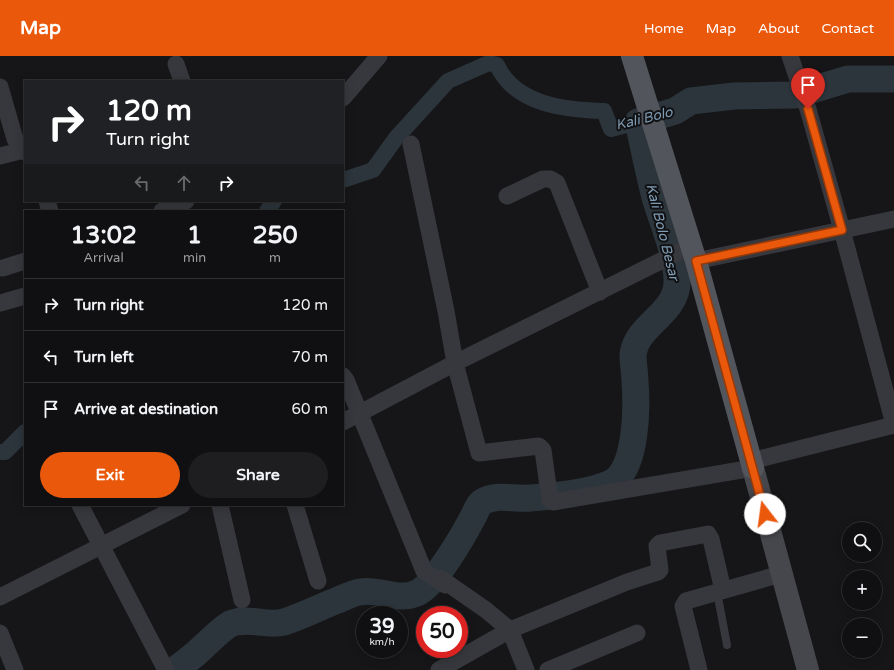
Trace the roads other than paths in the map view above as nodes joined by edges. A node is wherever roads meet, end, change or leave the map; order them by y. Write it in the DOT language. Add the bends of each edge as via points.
graph roads {
  1 [pos="379,56"];
  2 [pos="632,56"];
  3 [pos="791,58"];
  4 [pos="176,64"];
  5 [pos="182,80"];
  6 [pos="0,87"];
  7 [pos="344,97"];
  8 [pos="412,144"];
  9 [pos="24,151"];
  10 [pos="0,156"];
  11 [pos="507,196"];
  12 [pos="184,202"];
  13 [pos="164,210"];
  14 [pos="894,219"];
  15 [pos="842,230"];
  16 [pos="681,255"];
  17 [pos="24,261"];
  18 [pos="3,268"];
  19 [pos="600,292"];
  20 [pos="24,296"];
  21 [pos="0,302"];
  22 [pos="455,363"];
  23 [pos="344,377"];
  24 [pos="360,413"];
  25 [pos="344,421"];
  26 [pos="894,424"];
  27 [pos="752,465"];
  28 [pos="81,506"];
  29 [pos="180,506"];
  30 [pos="220,506"];
  31 [pos="295,506"];
  32 [pos="101,546"];
  33 [pos="781,574"];
  34 [pos="318,581"];
  35 [pos="720,591"];
  36 [pos="0,597"];
  37 [pos="242,600"];
  38 [pos="510,630"];
  39 [pos="0,633"];
  40 [pos="637,633"];
  41 [pos="727,645"];
  42 [pos="165,668"];
  43 [pos="15,670"];
  44 [pos="439,670"];
  45 [pos="526,670"];
  46 [pos="548,670"];
  47 [pos="699,670"];
  48 [pos="808,670"];
  1 -- 7 [label="street"];
  2 -- 16 [label="main road" via="660,146"];
  3 -- 15 [label="street"];
  4 -- 5 [label="street"];
  6 -- 9 [label="street" via="15,139"];
  8 -- 22 [label="street"];
  9 -- 10 [label="street"];
  11 -- 19 [label="street" via="543,180 550,179 558,183"];
  12 -- 13 [label="street"];
  14 -- 15 [label="street"];
  15 -- 16 [label="street"];
  15 -- 26 [label="street"];
  16 -- 19 [label="street"];
  16 -- 27 [label="main road"];
  17 -- 18 [label="street"];
  19 -- 22 [label="street"];
  20 -- 21 [label="street"];
  22 -- 24 [label="street"];
  22 -- 27 [label="street" via="479,453 539,446 543,450 549,496 553,502"];
  23 -- 24 [label="street"];
  24 -- 25 [label="street"];
  24 -- 38 [label="street" via="424,571 486,610"];
  26 -- 27 [label="street"];
  27 -- 33 [label="main road"];
  28 -- 32 [label="street"];
  29 -- 32 [label="street"];
  30 -- 37 [label="street"];
  31 -- 34 [label="street"];
  32 -- 36 [label="street"];
  32 -- 42 [label="street"];
  33 -- 35 [label="street"];
  33 -- 48 [label="main road"];
  35 -- 38 [label="street" via="710,536 701,535 658,544 658,572 627,582"];
  35 -- 41 [label="lane"];
  35 -- 47 [label="street" via="690,599 683,606"];
  38 -- 44 [label="street"];
  38 -- 45 [label="street"];
  39 -- 43 [label="street"];
  40 -- 46 [label="street"];
}
